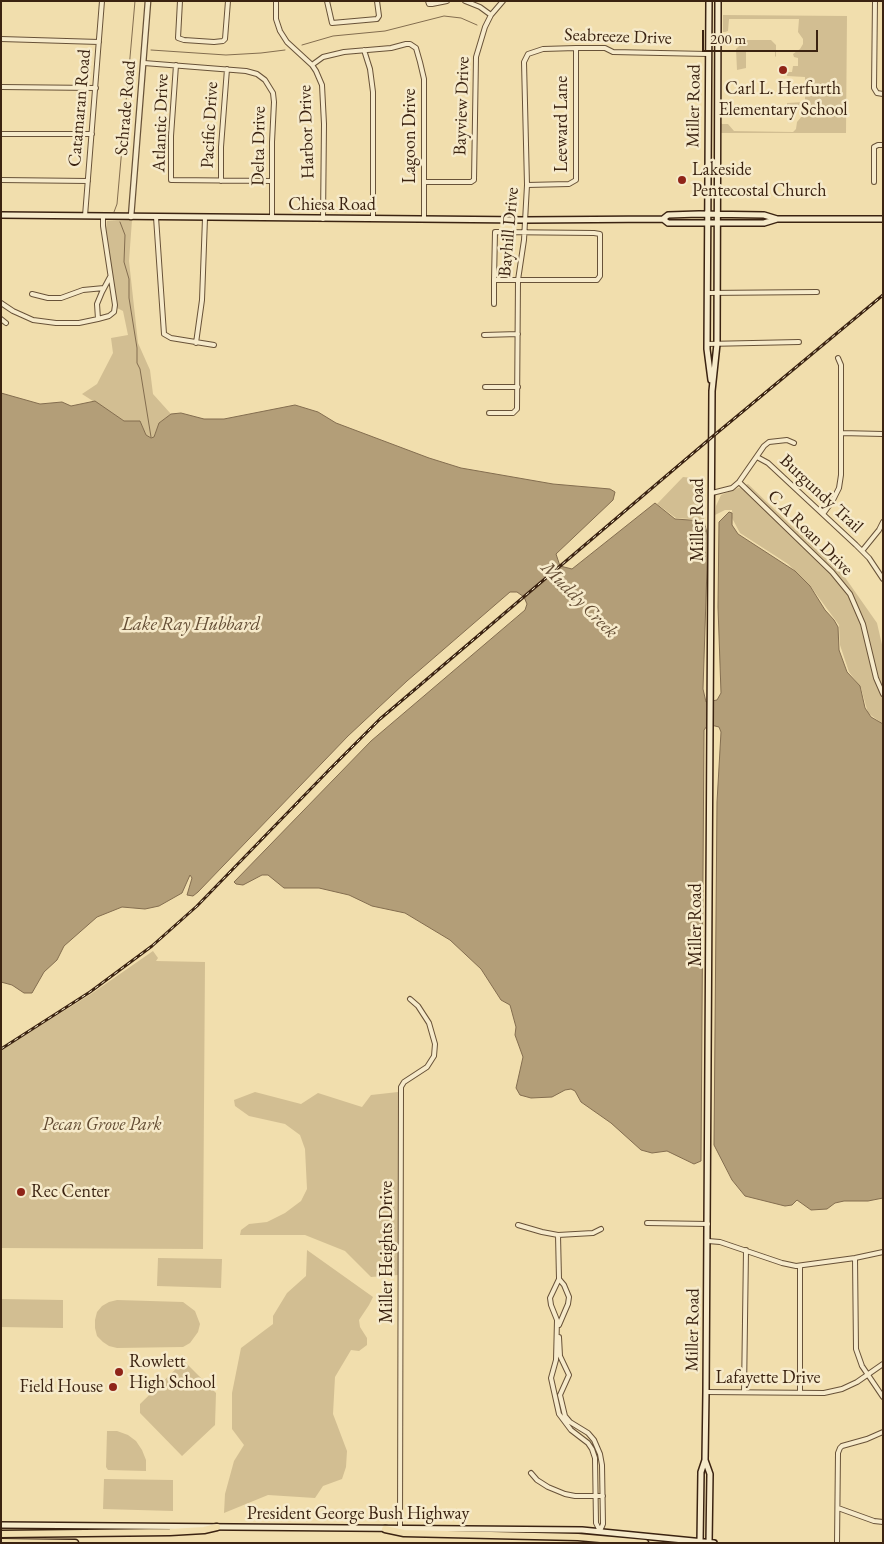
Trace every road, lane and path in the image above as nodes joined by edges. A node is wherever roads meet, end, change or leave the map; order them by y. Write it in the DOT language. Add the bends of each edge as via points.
graph roads {
  1 [pos="102,1"];
  2 [pos="148,1"];
  3 [pos="180,1"];
  4 [pos="228,1"];
  5 [pos="276,1"];
  6 [pos="327,1"];
  7 [pos="377,1"];
  8 [pos="428,1"];
  9 [pos="447,1"];
  10 [pos="465,1"];
  11 [pos="503,1"];
  12 [pos="709,1"];
  13 [pos="718,1"];
  14 [pos="875,1"];
  15 [pos="491,15"];
  16 [pos="1,39"];
  17 [pos="99,42"];
  18 [pos="576,48"];
  19 [pos="364,50"];
  20 [pos="528,54"];
  21 [pos="708,54"];
  22 [pos="144,63"];
  23 [pos="312,64"];
  24 [pos="176,66"];
  25 [pos="226,69"];
  26 [pos="1,86"];
  27 [pos="96,88"];
  28 [pos="883,94"];
  29 [pos="1,134"];
  30 [pos="92,134"];
  31 [pos="883,145"];
  32 [pos="1,180"];
  33 [pos="88,181"];
  34 [pos="221,181"];
  35 [pos="272,181"];
  36 [pos="424,182"];
  37 [pos="874,182"];
  38 [pos="527,185"];
  39 [pos="708,214"];
  40 [pos="717,214"];
  41 [pos="1,215"];
  42 [pos="85,216"];
  43 [pos="103,216"];
  44 [pos="130,217"];
  45 [pos="156,218"];
  46 [pos="205,218"];
  47 [pos="272,218"];
  48 [pos="323,218"];
  49 [pos="777,218"];
  50 [pos="373,219"];
  51 [pos="424,219"];
  52 [pos="663,219"];
  53 [pos="883,219"];
  54 [pos="525,220"];
  55 [pos="708,223"];
  56 [pos="717,223"];
  57 [pos="525,232"];
  58 [pos="110,277"];
  59 [pos="494,280"];
  60 [pos="518,280"];
  61 [pos="104,288"];
  62 [pos="817,292"];
  63 [pos="707,293"];
  64 [pos="717,293"];
  65 [pos="32,294"];
  66 [pos="1,303"];
  67 [pos="494,304"];
  68 [pos="1,319"];
  69 [pos="98,319"];
  70 [pos="6,323"];
  71 [pos="518,334"];
  72 [pos="484,335"];
  73 [pos="799,342"];
  74 [pos="196,343"];
  75 [pos="707,344"];
  76 [pos="717,344"];
  77 [pos="214,345"];
  78 [pos="838,358"];
  79 [pos="485,387"];
  80 [pos="518,387"];
  81 [pos="712,391"];
  82 [pos="489,413"];
  83 [pos="841,433"];
  84 [pos="883,434"];
  85 [pos="794,443"];
  86 [pos="756,457"];
  87 [pos="739,482"];
  88 [pos="712,493"];
  89 [pos="823,514"];
  90 [pos="883,522"];
  91 [pos="862,551"];
  92 [pos="883,579"];
  93 [pos="883,694"];
  94 [pos="410,999"];
  95 [pos="647,1223"];
  96 [pos="708,1224"];
  97 [pos="518,1225"];
  98 [pos="601,1229"];
  99 [pos="558,1235"];
  100 [pos="708,1241"];
  101 [pos="746,1250"];
  102 [pos="883,1252"];
  103 [pos="855,1258"];
  104 [pos="800,1266"];
  105 [pos="559,1279"];
  106 [pos="558,1341"];
  107 [pos="883,1364"];
  108 [pos="868,1374"];
  109 [pos="706,1392"];
  110 [pos="744,1392"];
  111 [pos="800,1393"];
  112 [pos="883,1397"];
  113 [pos="567,1421"];
  114 [pos="883,1432"];
  115 [pos="705,1460"];
  116 [pos="531,1473"];
  117 [pos="603,1496"];
  118 [pos="595,1497"];
  119 [pos="838,1508"];
  120 [pos="883,1522"];
  121 [pos="1,1525"];
  122 [pos="218,1527"];
  123 [pos="385,1529"];
  124 [pos="400,1529"];
  125 [pos="600,1531"];
  126 [pos="1,1534"];
  127 [pos="678,1539"];
  128 [pos="1,1542"];
  129 [pos="700,1542"];
  130 [pos="709,1542"];
  131 [pos="75,1543"];
  132 [pos="645,1543"];
  133 [pos="686,1543"];
  134 [pos="714,1543"];
  135 [pos="838,1543"];
  1 -- 17 [label="street, Catamaran Road"];
  2 -- 22 [label="street, Schrade Road"];
  3 -- 4 [label="street" via="178,38 219,42 223,42 225,34"];
  5 -- 23 [label="street, Harbor Drive" via="280,31 287,42"];
  6 -- 7 [label="street" via="332,24 377,19"];
  8 -- 9 [label="street" via="432,4"];
  10 -- 15 [label="street"];
  11 -- 15 [label="street, Bayview Drive"];
  12 -- 21 [label="main road, Miller Road"];
  13 -- 40 [label="main road, Miller Road"];
  14 -- 28 [label="street" via="874,88"];
  15 -- 36 [label="street, Bayview Drive" via="480,37 476,58 474,180"];
  16 -- 17 [label="street"];
  17 -- 27 [label="street, Catamaran Road"];
  18 -- 20 [label="street, Seabreeze Drive" via="543,49"];
  18 -- 21 [label="street, Seabreeze Drive"];
  18 -- 38 [label="street, Leeward Lane" via="576,180 569,184"];
  19 -- 23 [label="street" via="330,54"];
  19 -- 36 [label="street, Lagoon Drive" via="410,44 416,48 424,87"];
  19 -- 50 [label="street" via="373,92"];
  20 -- 38 [label="street, Bayhill Drive" via="524,62"];
  21 -- 39 [label="main road, Miller Road"];
  22 -- 24 [label="street, Delta Drive"];
  22 -- 44 [label="street, Schrade Road"];
  23 -- 48 [label="street, Harbor Drive" via="323,96"];
  24 -- 25 [label="street, Delta Drive"];
  24 -- 34 [label="street, Atlantic Drive" via="171,180"];
  25 -- 34 [label="street, Pacific Drive"];
  25 -- 35 [label="street, Delta Drive" via="257,74 273,93"];
  26 -- 27 [label="street"];
  27 -- 30 [label="street, Catamaran Road"];
  29 -- 30 [label="street"];
  30 -- 33 [label="street, Catamaran Road"];
  31 -- 37 [label="street" via="874,147"];
  32 -- 33 [label="street"];
  33 -- 42 [label="street, Catamaran Road"];
  34 -- 35 [label="street"];
  35 -- 47 [label="street, Delta Drive"];
  36 -- 51 [label="street, Lagoon Drive"];
  38 -- 54 [label="street, Bayhill Drive"];
  39 -- 40 [label="main road, Chiesa Road"];
  39 -- 52 [label="main road, Chiesa Road" via="668,215"];
  39 -- 55 [label="main road, Miller Road"];
  40 -- 49 [label="main road, Chiesa Road"];
  40 -- 56 [label="main road, Miller Road"];
  41 -- 42 [label="main road, Chiesa Road"];
  42 -- 43 [label="main road, Chiesa Road"];
  43 -- 44 [label="main road, Chiesa Road"];
  43 -- 58 [label="street"];
  44 -- 45 [label="main road, Chiesa Road"];
  45 -- 46 [label="main road, Chiesa Road"];
  45 -- 74 [label="street" via="164,334"];
  46 -- 47 [label="main road, Chiesa Road"];
  46 -- 74 [label="street" via="202,300"];
  47 -- 48 [label="main road, Chiesa Road"];
  48 -- 50 [label="main road, Chiesa Road"];
  49 -- 53 [label="main road, Chiesa Road"];
  49 -- 56 [label="main road, Chiesa Road" via="764,223"];
  50 -- 51 [label="main road, Chiesa Road"];
  51 -- 54 [label="main road, Chiesa Road"];
  52 -- 54 [label="main road, Chiesa Road"];
  52 -- 55 [label="main road, Chiesa Road" via="668,223"];
  54 -- 57 [label="street, Bayhill Drive"];
  55 -- 56 [label="main road, Chiesa Road"];
  55 -- 63 [label="main road, Miller Road"];
  56 -- 64 [label="main road, Miller Road"];
  57 -- 59 [label="street" via="495,232"];
  57 -- 60 [label="street, Bayhill Drive"];
  57 -- 60 [label="street" via="597,233 600,238 600,276 597,280"];
  58 -- 61 [label="street"];
  58 -- 69 [label="street" via="114,312"];
  59 -- 60 [label="street"];
  59 -- 67 [label="street"];
  60 -- 71 [label="street, Bayhill Drive"];
  61 -- 65 [label="street" via="83,290 61,298"];
  61 -- 69 [label="street" via="97,304"];
  62 -- 64 [label="street"];
  63 -- 64 [label="street"];
  63 -- 75 [label="main road, Miller Road"];
  64 -- 76 [label="main road, Miller Road"];
  66 -- 69 [label="street" via="33,320 79,323"];
  68 -- 70 [label="street"];
  71 -- 72 [label="street"];
  71 -- 80 [label="street, Bayhill Drive"];
  73 -- 76 [label="street"];
  74 -- 77 [label="street"];
  75 -- 76 [label="street"];
  75 -- 81 [label="main road, Miller Road"];
  76 -- 81 [label="main road, Miller Road"];
  78 -- 83 [label="street" via="841,366"];
  79 -- 80 [label="street"];
  80 -- 82 [label="street, Bayhill Drive" via="515,412"];
  81 -- 88 [label="main road, Miller Road"];
  83 -- 84 [label="street"];
  83 -- 89 [label="street" via="839,488"];
  85 -- 86 [label="street" via="786,440 769,442"];
  86 -- 87 [label="street"];
  86 -- 89 [label="street, Burgundy Trail" via="768,463"];
  87 -- 88 [label="street" via="732,488"];
  87 -- 93 [label="street, C A Roan Drive" via="832,572 850,594 863,624"];
  88 -- 96 [label="main road, Miller Road"];
  89 -- 91 [label="street, Burgundy Trail"];
  90 -- 91 [label="street"];
  91 -- 92 [label="street, Burgundy Trail"];
  94 -- 124 [label="street, Miller Heights Drive" via="429,1023 435,1044 434,1056 428,1067 401,1087"];
  95 -- 96 [label="street"];
  96 -- 100 [label="main road, Miller Road"];
  97 -- 99 [label="street"];
  98 -- 99 [label="street" via="593,1233"];
  99 -- 105 [label="street"];
  100 -- 101 [label="street"];
  100 -- 109 [label="main road, Miller Road"];
  101 -- 104 [label="street"];
  101 -- 110 [label="street"];
  102 -- 103 [label="street"];
  103 -- 104 [label="street"];
  103 -- 108 [label="street" via="856,1349"];
  104 -- 111 [label="street"];
  105 -- 106 [label="street" via="550,1298 557,1320"];
  105 -- 106 [label="street" via="569,1297 560,1322"];
  106 -- 113 [label="street" via="568,1374 560,1395"];
  106 -- 113 [label="street" via="551,1378 560,1414"];
  107 -- 108 [label="street, Lafayette Drive"];
  108 -- 111 [label="street, Lafayette Drive" via="833,1391"];
  108 -- 112 [label="street"];
  109 -- 110 [label="street, Lafayette Drive"];
  109 -- 115 [label="main road, Miller Road"];
  110 -- 111 [label="street, Lafayette Drive"];
  113 -- 117 [label="street" via="588,1433 598,1448"];
  113 -- 118 [label="street" via="571,1430 592,1449"];
  114 -- 119 [label="street" via="840,1448"];
  115 -- 129 [label="main road, Miller Road" via="701,1472"];
  115 -- 130 [label="main road, Miller Road" via="710,1474"];
  116 -- 118 [label="street" via="548,1487 575,1496"];
  117 -- 118 [label="street"];
  117 -- 125 [label="street"];
  118 -- 125 [label="street" via="596,1523"];
  119 -- 120 [label="street"];
  119 -- 135 [label="street"];
  121 -- 122 [label="main road, President George Bush Highway"];
  122 -- 123 [label="main road, President George Bush Highway"];
  122 -- 126 [label="highway" via="170,1532"];
  123 -- 124 [label="main road, President George Bush Highway"];
  123 -- 132 [label="highway" via="404,1533 586,1538"];
  124 -- 125 [label="main road, President George Bush Highway"];
  125 -- 127 [label="main road, President George Bush Highway"];
  127 -- 129 [label="main road, President George Bush Highway"];
  127 -- 133 [label="main road"];
  128 -- 131 [label="highway"];
  129 -- 130 [label="main road, President George Bush Highway"];
  130 -- 134 [label="main road, President George Bush Highway"];
}
